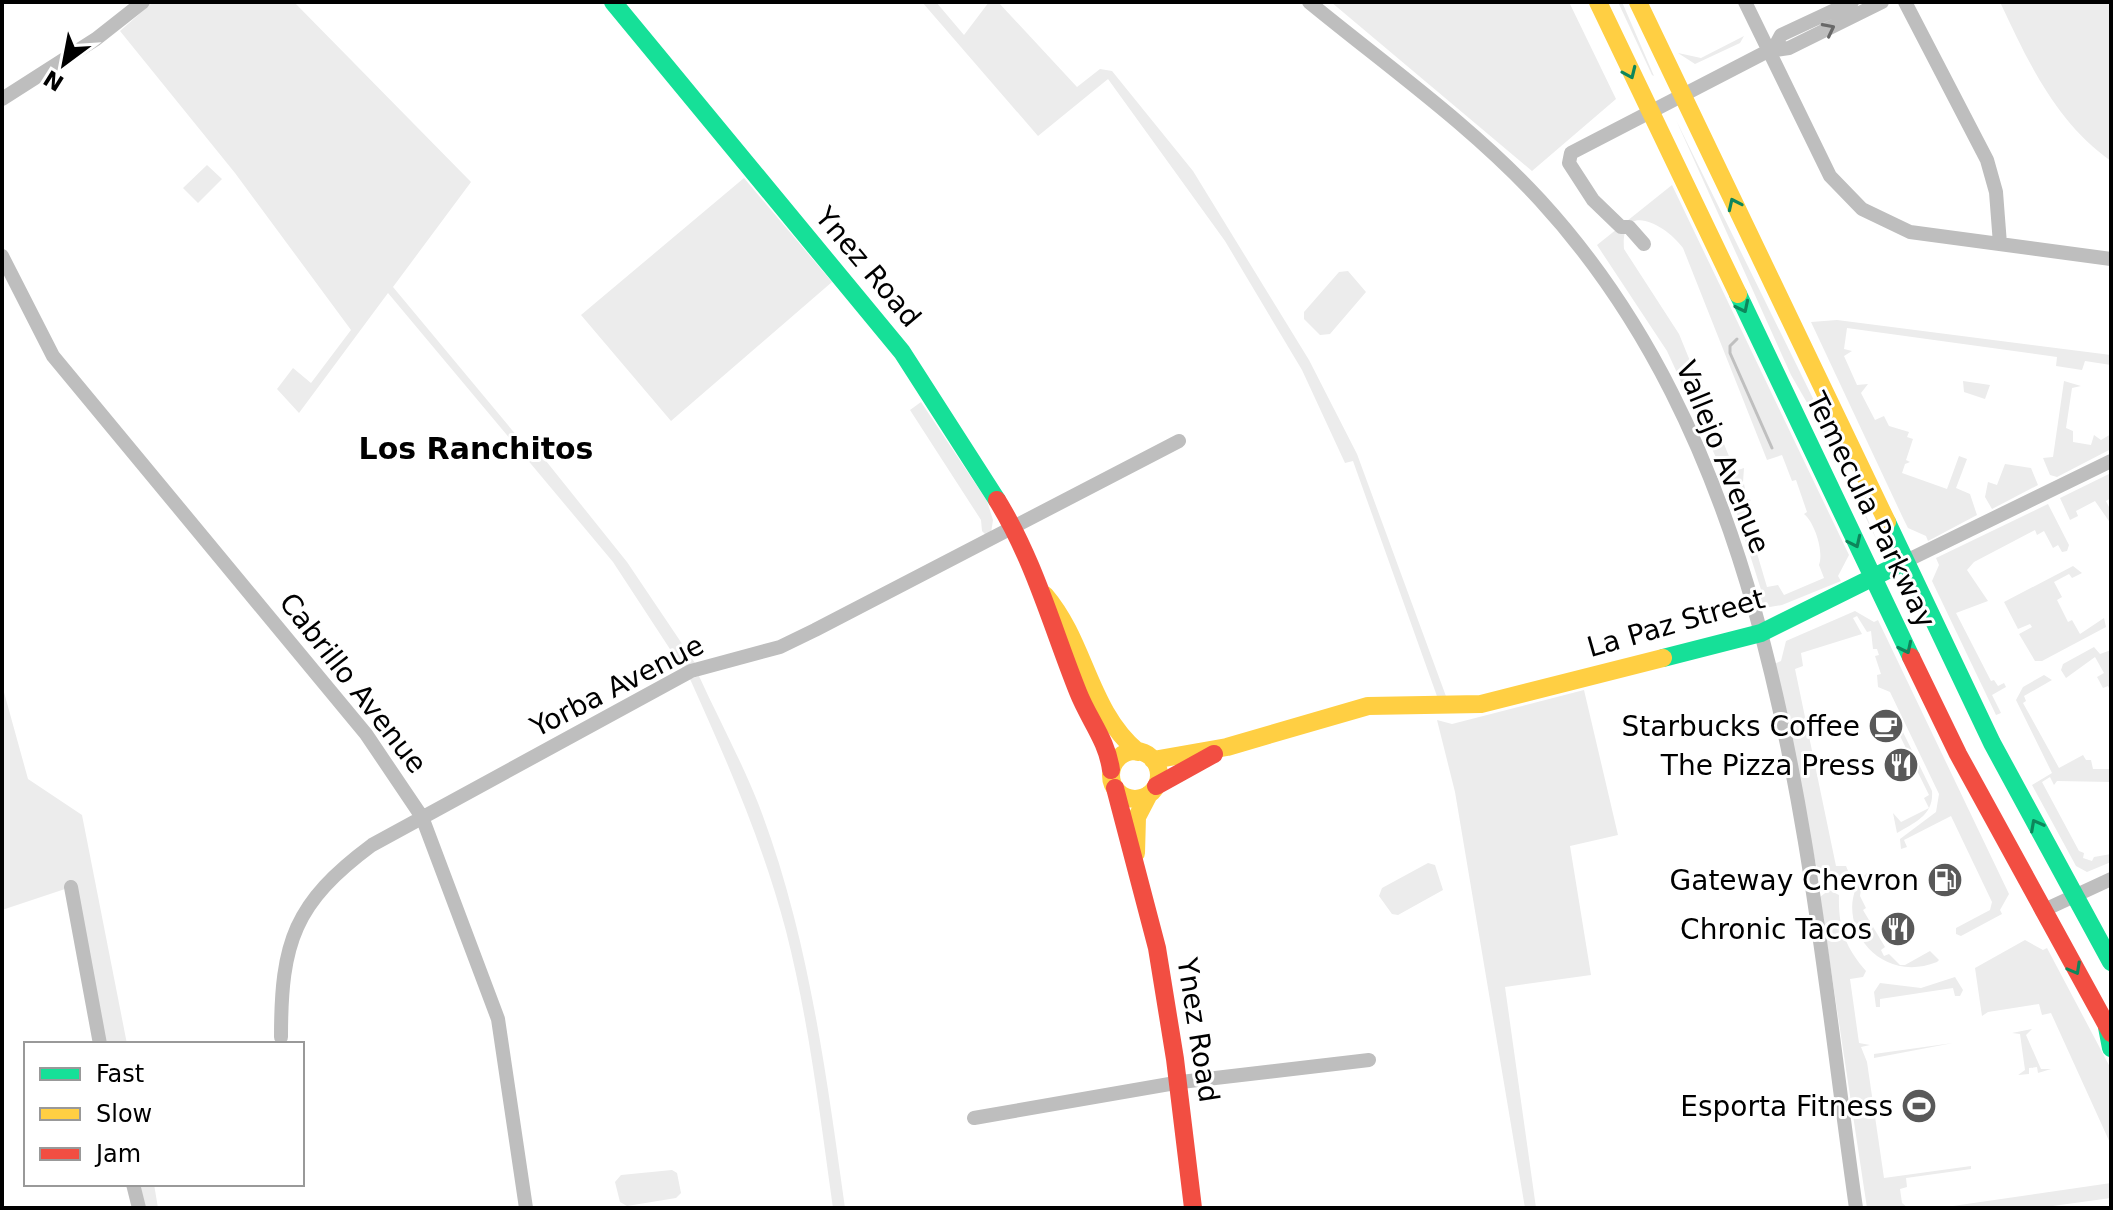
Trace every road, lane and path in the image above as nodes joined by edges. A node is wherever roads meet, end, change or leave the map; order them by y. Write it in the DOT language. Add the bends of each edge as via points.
graph roads {
  1 [pos="143,2"];
  2 [pos="613,2"];
  3 [pos="1309,2"];
  4 [pos="1598,2"];
  5 [pos="1638,2"];
  6 [pos="1745,2"];
  7 [pos="1852,2"];
  8 [pos="1882,2"];
  9 [pos="1905,2"];
  10 [pos="1771,50"];
  11 [pos="1682,95"];
  12 [pos="2,99"];
  13 [pos="1650,114"];
  14 [pos="1644,244"];
  15 [pos="2000,244"];
  16 [pos="2,256"];
  17 [pos="2111,259"];
  18 [pos="1179,441"];
  19 [pos="2111,461"];
  20 [pos="1014,528"];
  21 [pos="1904,562"];
  22 [pos="1872,578"];
  23 [pos="1043,594"];
  24 [pos="1761,633"];
  25 [pos="1227,747"];
  26 [pos="1146,756"];
  27 [pos="1113,779"];
  28 [pos="1153,790"];
  29 [pos="422,817"];
  30 [pos="1137,863"];
  31 [pos="2111,879"];
  32 [pos="71,887"];
  33 [pos="2073,893"];
  34 [pos="2042,911"];
  35 [pos="2111,962"];
  36 [pos="2109,1030"];
  37 [pos="281,1037"];
  38 [pos="100,1042"];
  39 [pos="2111,1048"];
  40 [pos="1369,1060"];
  41 [pos="1181,1082"];
  42 [pos="974,1118"];
  43 [pos="134,1186"];
  44 [pos="139,1208"];
  45 [pos="526,1208"];
  46 [pos="1193,1208"];
  47 [pos="1856,1208"];
  1 -- 12 [label="street"];
  2 -- 20 [label="main road, Ynez Road" via="902,352"];
  3 -- 24 [label="street, Vallejo Avenue" via="1503,163 1542,202 1616,296 1682,407 1717,495"];
  4 -- 13 [label="main road, Temecula Parkway, one-way"];
  5 -- 11 [label="main road, Temecula Parkway"];
  6 -- 10 [label="street"];
  7 -- 10 [label="street" via="1781,35"];
  10 -- 8 [label="street, one-way" via="1789,48"];
  9 -- 15 [label="street" via="1987,160"];
  10 -- 11 [label="street"];
  10 -- 15 [label="street" via="1830,176 1862,209 1910,232"];
  11 -- 13 [label="street"];
  21 -- 11 [label="main road, Temecula Parkway, one-way"];
  13 -- 14 [label="street" via="1569,157 1593,200"];
  13 -- 22 [label="main road, Temecula Parkway, one-way"];
  15 -- 17 [label="street"];
  16 -- 29 [label="street, Cabrillo Avenue" via="53,356 366,734"];
  18 -- 20 [label="street, Yorba Avenue"];
  19 -- 21 [label="street, La Paz Street"];
  20 -- 23 [label="main road, Ynez Road"];
  20 -- 29 [label="street, Yorba Avenue" via="780,647 677,678"];
  21 -- 22 [label="main road, La Paz Street"];
  33 -- 21 [label="main road, Temecula Parkway, one-way"];
  22 -- 24 [label="main road, La Paz Street"];
  22 -- 34 [label="main road, Temecula Parkway, one-way"];
  23 -- 26 [label="main road, Ynez Road" via="1062,615 1110,723"];
  23 -- 27 [label="main road, Ynez Road" via="1081,699 1108,747"];
  24 -- 25 [label="main road, La Paz Street" via="1481,704 1368,706"];
  24 -- 47 [label="street, Vallejo Avenue" via="1802,818"];
  25 -- 26 [label="main road, La Paz Street"];
  25 -- 28 [label="main road, La Paz Street"];
  26 -- 27 [label="main road" via="1124,754"];
  26 -- 28 [label="main road" via="1159,772"];
  27 -- 28 [label="main road" via="1133,799"];
  27 -- 30 [label="main road, Ynez Road" via="1126,840"];
  28 -- 30 [label="main road, Ynez Road" via="1137,817"];
  29 -- 37 [label="street, Yorba Avenue" via="372,845 313,896 281,982"];
  29 -- 45 [label="street, Cabrillo Avenue" via="498,1019"];
  30 -- 41 [label="main road, Ynez Road"];
  31 -- 33 [label="street"];
  32 -- 38 [label="street"];
  33 -- 34 [label="street"];
  33 -- 35 [label="main road, Temecula Parkway"];
  34 -- 36 [label="main road, Temecula Parkway, one-way"];
  36 -- 39 [label="main road, Temecula Parkway"];
  40 -- 41 [label="street"];
  41 -- 42 [label="street"];
  41 -- 46 [label="main road, Ynez Road"];
  43 -- 44 [label="street"];
}
